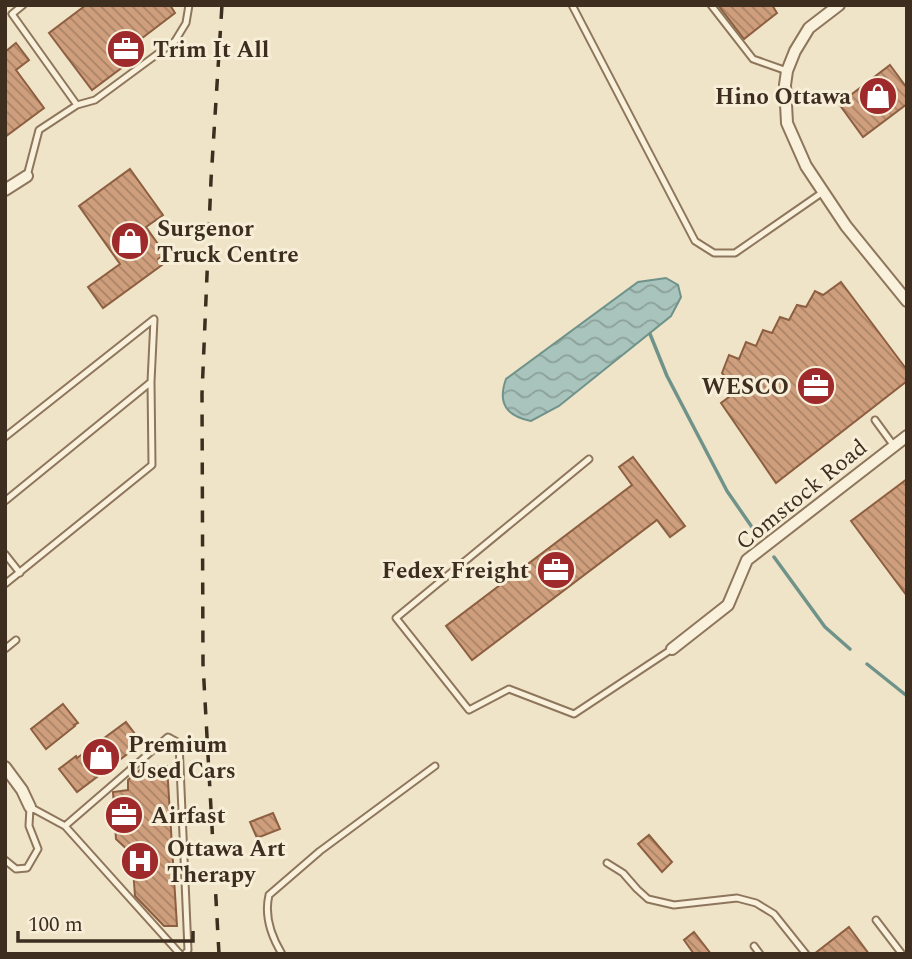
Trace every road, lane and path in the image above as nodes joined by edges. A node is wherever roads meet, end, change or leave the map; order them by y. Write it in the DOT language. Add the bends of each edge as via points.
graph roads {
  1 [pos="23,5"];
  2 [pos="189,5"];
  3 [pos="572,5"];
  4 [pos="711,5"];
  5 [pos="839,5"];
  6 [pos="788,71"];
  7 [pos="77,105"];
  8 [pos="27,176"];
  9 [pos="5,190"];
  10 [pos="823,192"];
  11 [pos="907,302"];
  12 [pos="151,382"];
  13 [pos="875,419"];
  14 [pos="907,436"];
  15 [pos="5,437"];
  16 [pos="894,446"];
  17 [pos="589,459"];
  18 [pos="5,501"];
  19 [pos="5,554"];
  20 [pos="20,573"];
  21 [pos="5,584"];
  22 [pos="16,640"];
  23 [pos="5,649"];
  24 [pos="672,649"];
  25 [pos="435,766"];
  26 [pos="5,767"];
  27 [pos="30,807"];
  28 [pos="65,826"];
  29 [pos="5,860"];
  30 [pos="607,863"];
  31 [pos="876,920"];
  32 [pos="754,946"];
  33 [pos="183,954"];
  34 [pos="282,954"];
  35 [pos="761,954"];
  36 [pos="806,954"];
  37 [pos="902,954"];
  1 -- 7 [label="lane" via="12,14"];
  2 -- 7 [label="lane" via="187,23 175,41 95,100"];
  3 -- 10 [label="lane" via="695,241 714,253 735,253"];
  4 -- 6 [label="lane" via="753,59"];
  5 -- 6 [label="street" via="809,28"];
  6 -- 10 [label="street" via="786,123"];
  7 -- 8 [label="lane" via="39,130"];
  8 -- 9 [label="street"];
  10 -- 11 [label="street"];
  12 -- 15 [label="lane" via="153,319"];
  12 -- 18 [label="lane"];
  12 -- 20 [label="lane" via="152,464"];
  13 -- 16 [label="lane"];
  14 -- 16 [label="street, Comstock Road"];
  16 -- 24 [label="street, Comstock Road" via="747,560 728,605"];
  17 -- 24 [label="lane" via="396,618 469,710 509,689 574,714"];
  19 -- 20 [label="lane"];
  20 -- 21 [label="lane"];
  22 -- 23 [label="lane"];
  25 -- 34 [label="lane" via="269,895 268,919"];
  26 -- 27 [label="street"];
  27 -- 28 [label="lane"];
  27 -- 29 [label="lane" via="29,827 38,849 27,868 16,869"];
  28 -- 33 [label="lane"];
  28 -- 33 [label="lane" via="167,737 179,743 188,950"];
  30 -- 36 [label="lane" via="648,899 674,905 737,898 756,904 774,914"];
  31 -- 37 [label="lane"];
  32 -- 35 [label="lane"];
}
